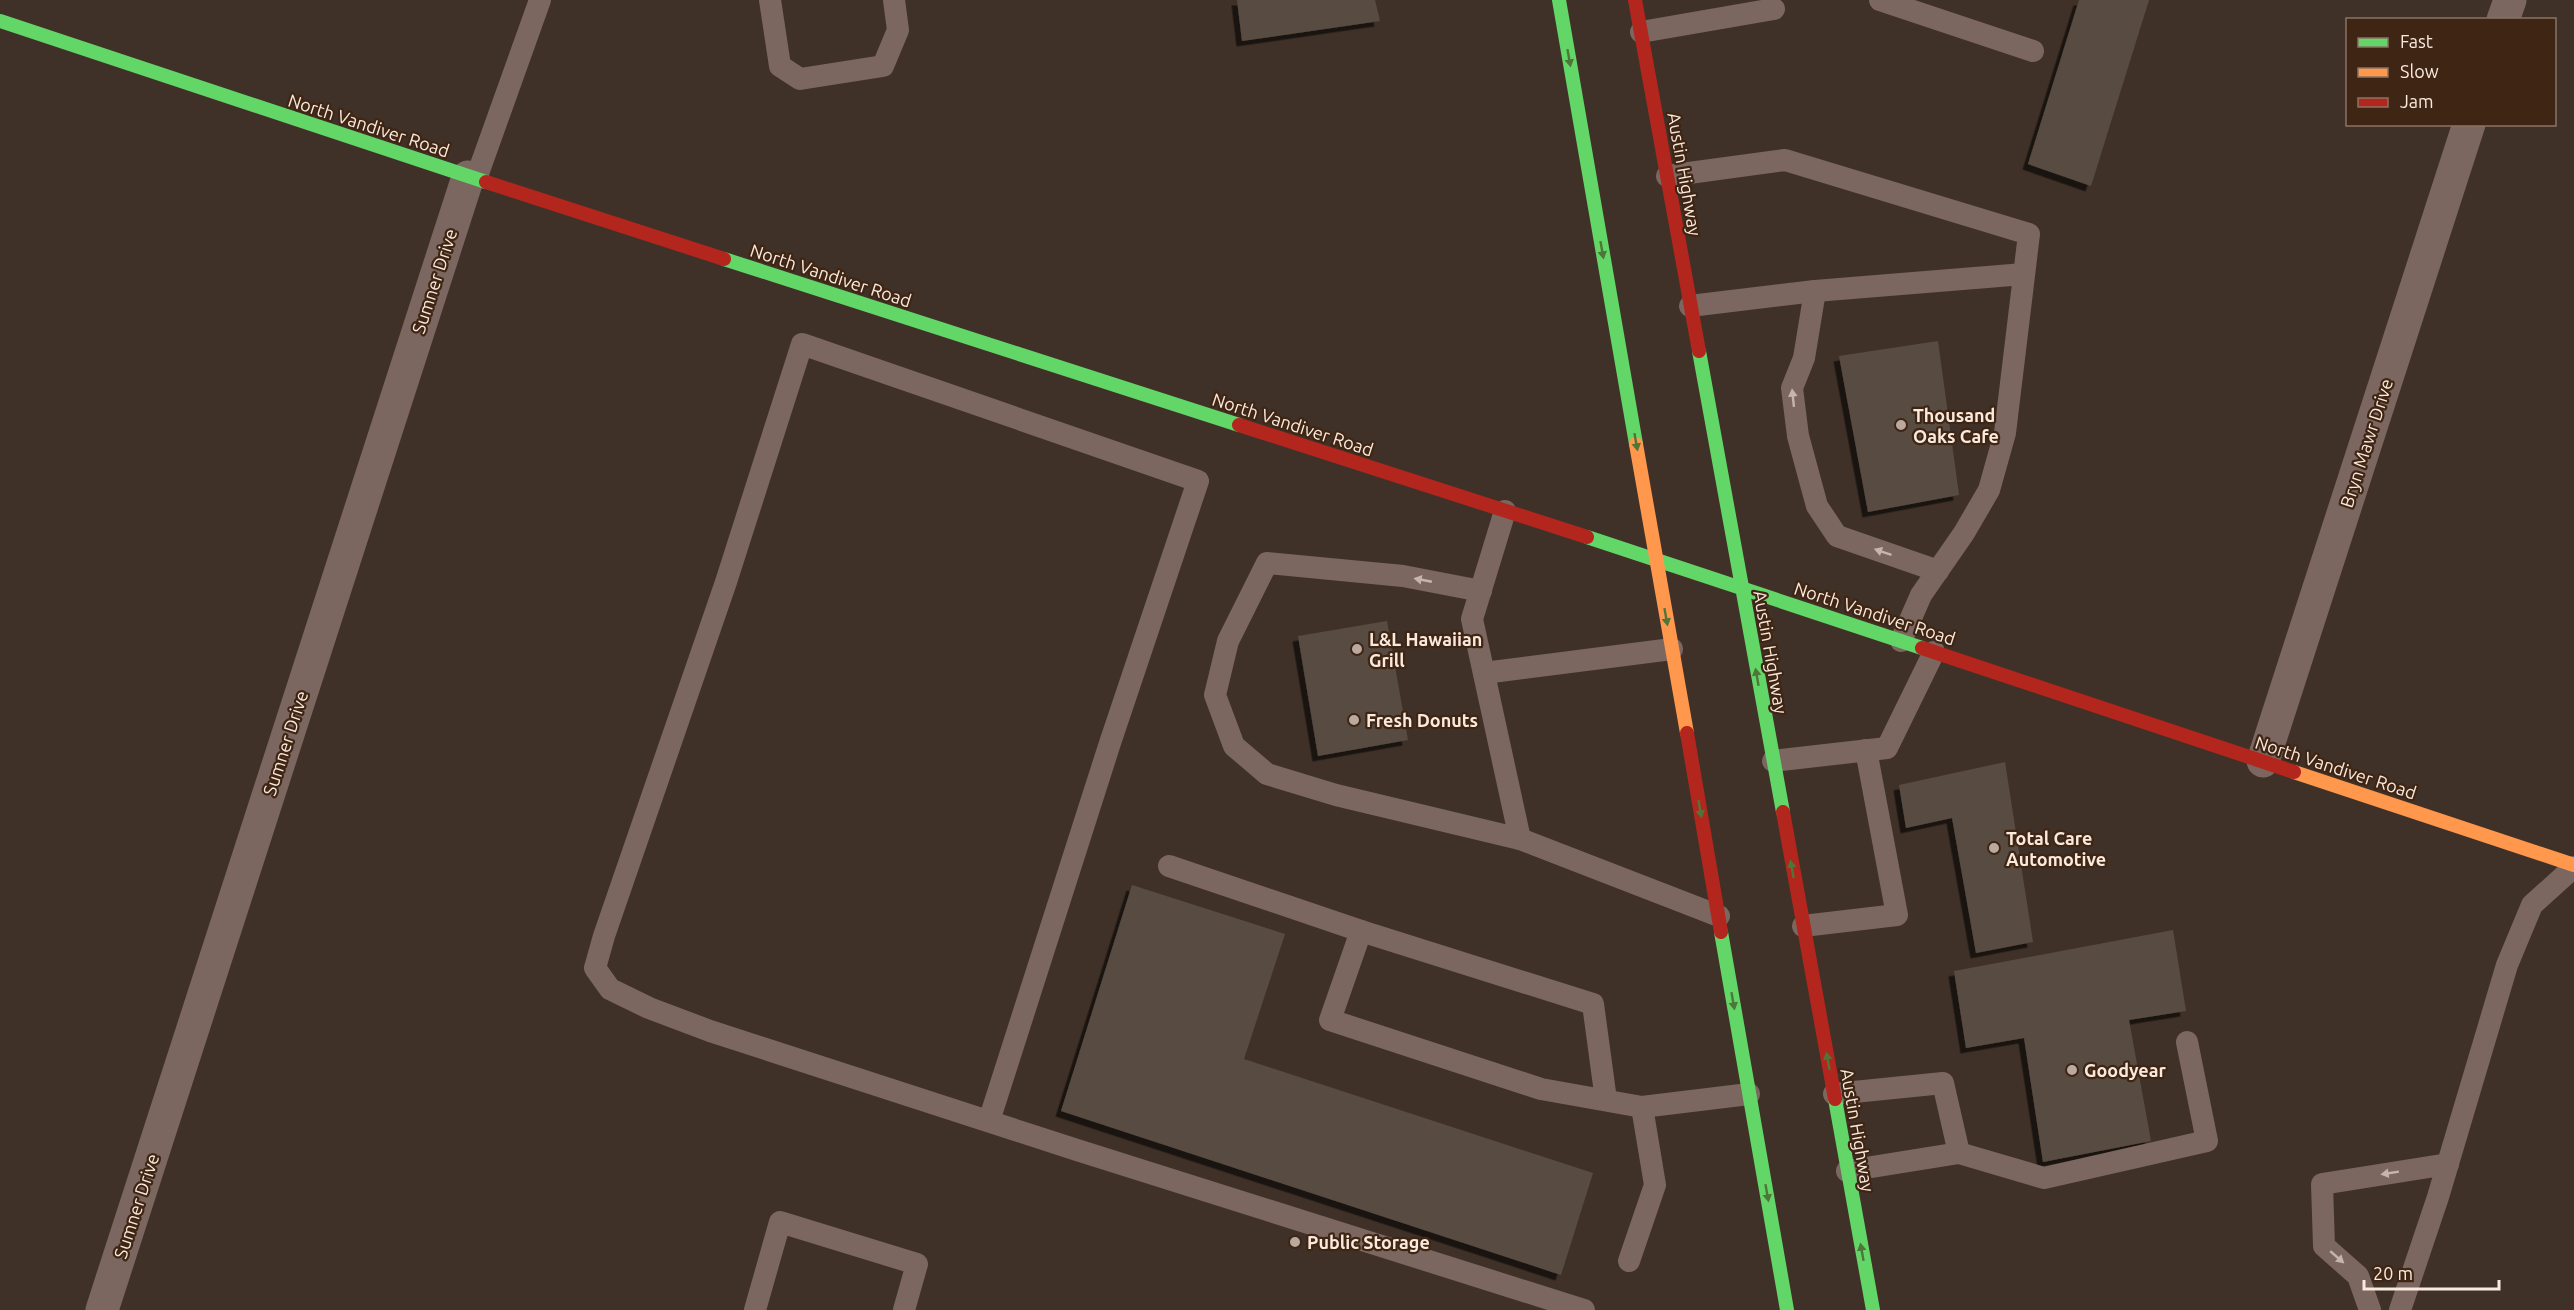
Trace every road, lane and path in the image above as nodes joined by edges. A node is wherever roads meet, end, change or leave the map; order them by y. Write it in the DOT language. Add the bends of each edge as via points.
graph roads {
  1 [pos="540,0"];
  2 [pos="770,0"];
  3 [pos="894,0"];
  4 [pos="1559,0"];
  5 [pos="1635,0"];
  6 [pos="1880,0"];
  7 [pos="2510,0"];
  8 [pos="1774,9"];
  9 [pos="2504,18"];
  10 [pos="0,21"];
  11 [pos="1641,32"];
  12 [pos="2032,51"];
  13 [pos="2468,126"];
  14 [pos="1667,176"];
  15 [pos="472,178"];
  16 [pos="2024,274"];
  17 [pos="1815,291"];
  18 [pos="1690,306"];
  19 [pos="1505,511"];
  20 [pos="1656,559"];
  21 [pos="1938,571"];
  22 [pos="1741,587"];
  23 [pos="1481,591"];
  24 [pos="1901,641"];
  25 [pos="1672,649"];
  26 [pos="1934,651"];
  27 [pos="1484,673"];
  28 [pos="1866,750"];
  29 [pos="1773,761"];
  30 [pos="2263,761"];
  31 [pos="1520,839"];
  32 [pos="1169,866"];
  33 [pos="2574,866"];
  34 [pos="1719,916"];
  35 [pos="1803,926"];
  36 [pos="1361,932"];
  37 [pos="2187,1042"];
  38 [pos="1749,1094"];
  39 [pos="1834,1094"];
  40 [pos="1606,1100"];
  41 [pos="1642,1107"];
  42 [pos="989,1121"];
  43 [pos="1959,1153"];
  44 [pos="2448,1164"];
  45 [pos="1847,1171"];
  46 [pos="1629,1261"];
  47 [pos="102,1310"];
  48 [pos="755,1310"];
  49 [pos="904,1310"];
  50 [pos="1584,1310"];
  51 [pos="1787,1310"];
  52 [pos="1873,1310"];
  53 [pos="2370,1310"];
  54 [pos="2400,1310"];
  1 -- 15 [label="lane"];
  2 -- 3 [label="lane" via="780,66 800,79 883,66 898,30"];
  4 -- 20 [label="main road, one-way"];
  5 -- 11 [label="main road, Austin Highway"];
  6 -- 12 [label="lane"];
  7 -- 9 [label="street"];
  8 -- 11 [label="lane"];
  10 -- 15 [label="main road, North Vandiver Road"];
  11 -- 14 [label="main road, Austin Highway"];
  13 -- 30 [label="street, Bryn Mawr Drive"];
  14 -- 16 [label="lane" via="1785,160 2029,234"];
  14 -- 18 [label="main road, Austin Highway"];
  15 -- 19 [label="main road, North Vandiver Road"];
  15 -- 47 [label="street, Sumner Drive"];
  16 -- 17 [label="lane"];
  16 -- 21 [label="lane" via="2005,432 1989,490"];
  17 -- 18 [label="lane"];
  21 -- 17 [label="lane, one-way" via="1837,536 1817,506 1798,436 1792,388 1804,358"];
  18 -- 22 [label="main road, Austin Highway"];
  19 -- 20 [label="main road, North Vandiver Road"];
  19 -- 23 [label="lane"];
  20 -- 22 [label="main road, North Vandiver Road"];
  20 -- 25 [label="main road, one-way"];
  21 -- 24 [label="lane" via="1921,595"];
  22 -- 24 [label="main road, North Vandiver Road"];
  29 -- 22 [label="main road, Austin Highway, one-way"];
  23 -- 27 [label="lane" via="1472,619"];
  23 -- 31 [label="lane, one-way" via="1403,576 1267,563 1227,640 1215,695 1234,747 1266,774"];
  24 -- 26 [label="main road, North Vandiver Road"];
  25 -- 27 [label="lane"];
  25 -- 34 [label="main road, one-way"];
  26 -- 28 [label="lane" via="1887,748"];
  26 -- 30 [label="main road, North Vandiver Road"];
  27 -- 31 [label="lane"];
  28 -- 29 [label="lane"];
  28 -- 35 [label="lane" via="1897,915"];
  35 -- 29 [label="main road, Austin Highway, one-way"];
  30 -- 33 [label="main road, North Vandiver Road"];
  31 -- 34 [label="lane"];
  32 -- 36 [label="lane"];
  33 -- 44 [label="lane" via="2532,905 2507,965"];
  34 -- 38 [label="main road, one-way"];
  39 -- 35 [label="main road, Austin Highway, one-way"];
  36 -- 40 [label="lane" via="1593,1004"];
  36 -- 40 [label="lane" via="1330,1020 1541,1089"];
  37 -- 43 [label="lane" via="2206,1141 2044,1178"];
  38 -- 41 [label="lane"];
  38 -- 51 [label="main road, one-way"];
  39 -- 43 [label="lane" via="1943,1083"];
  39 -- 45 [label="main road, Austin Highway"];
  40 -- 41 [label="lane"];
  41 -- 46 [label="lane" via="1654,1185"];
  42 -- 42 [label="lane" via="650,1008 610,989 595,968 802,344 1198,482"];
  42 -- 50 [label="lane"];
  43 -- 45 [label="lane"];
  44 -- 53 [label="lane, one-way" via="2322,1184 2324,1246 2358,1276"];
  44 -- 54 [label="lane"];
  52 -- 45 [label="main road, Austin Highway, one-way"];
  48 -- 49 [label="lane" via="780,1222 917,1264"];
}
